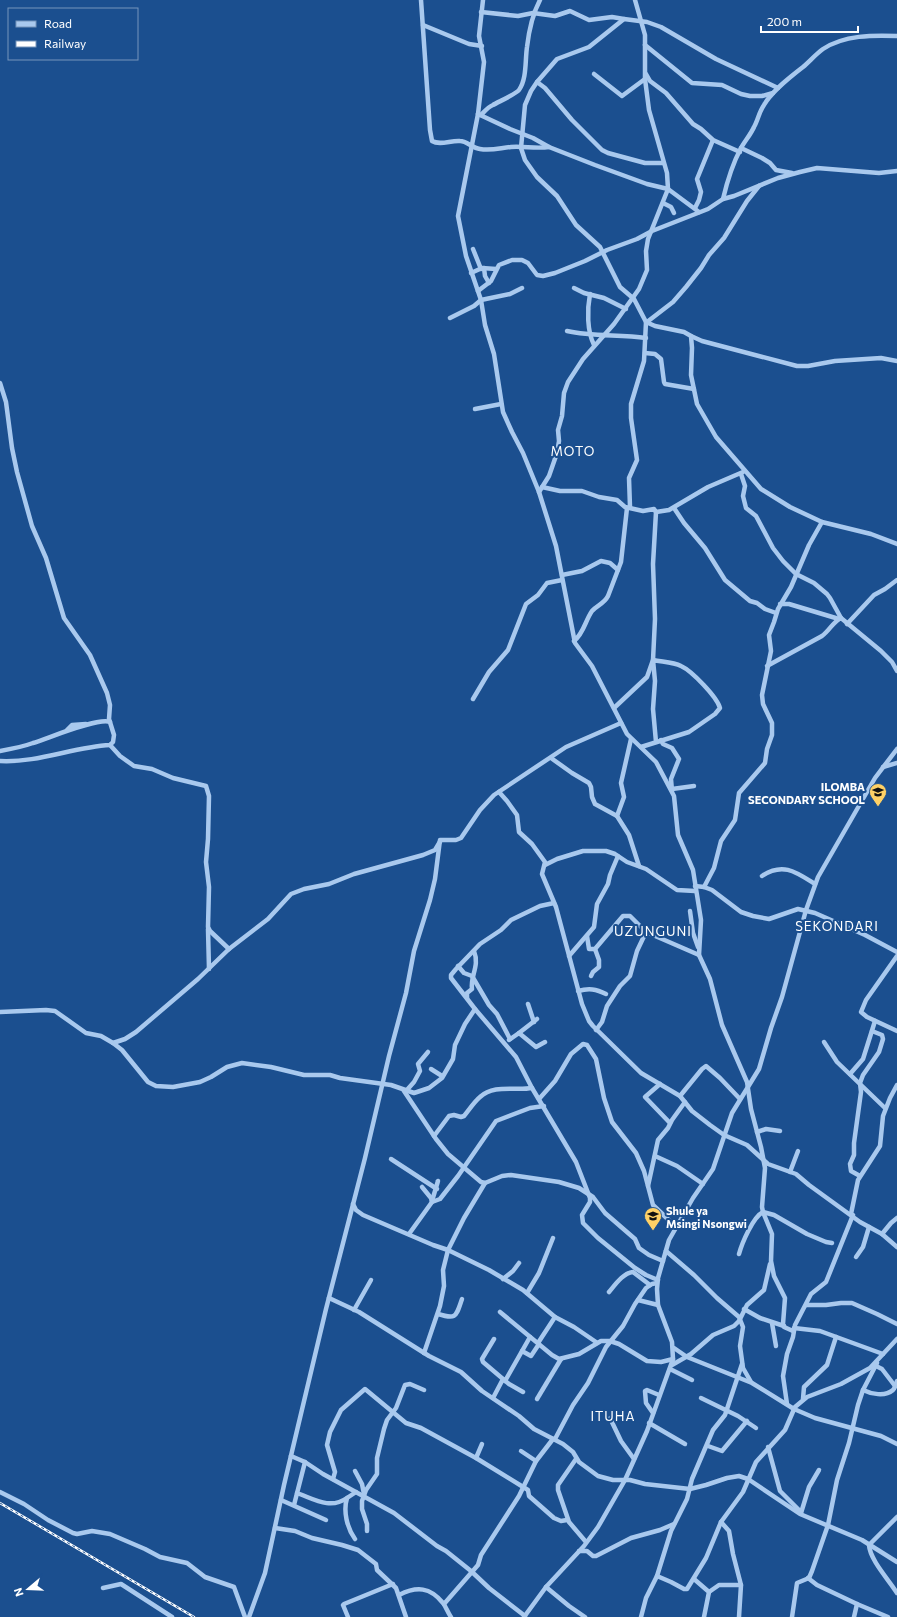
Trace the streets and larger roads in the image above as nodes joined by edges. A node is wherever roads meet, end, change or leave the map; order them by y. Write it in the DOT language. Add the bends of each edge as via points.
graph roads {
  1 [pos="421,0"];
  2 [pos="482,0"];
  3 [pos="540,0"];
  4 [pos="635,0"];
  5 [pos="482,12"];
  6 [pos="533,13"];
  7 [pos="624,19"];
  8 [pos="641,22"];
  9 [pos="423,24"];
  10 [pos="897,36"];
  11 [pos="645,45"];
  12 [pos="482,46"];
  13 [pos="645,73"];
  14 [pos="594,74"];
  15 [pos="645,80"];
  16 [pos="537,82"];
  17 [pos="777,90"];
  18 [pos="479,114"];
  19 [pos="524,135"];
  20 [pos="713,140"];
  21 [pos="471,146"];
  22 [pos="548,147"];
  23 [pos="521,148"];
  24 [pos="740,150"];
  25 [pos="663,163"];
  26 [pos="897,171"];
  27 [pos="794,173"];
  28 [pos="760,185"];
  29 [pos="668,189"];
  30 [pos="723,199"];
  31 [pos="663,203"];
  32 [pos="695,208"];
  33 [pos="699,212"];
  34 [pos="674,213"];
  35 [pos="650,231"];
  36 [pos="473,249"];
  37 [pos="603,252"];
  38 [pos="482,269"];
  39 [pos="496,269"];
  40 [pos="471,273"];
  41 [pos="489,283"];
  42 [pos="522,288"];
  43 [pos="574,288"];
  44 [pos="478,291"];
  45 [pos="590,294"];
  46 [pos="634,299"];
  47 [pos="481,300"];
  48 [pos="626,309"];
  49 [pos="450,318"];
  50 [pos="646,322"];
  51 [pos="567,331"];
  52 [pos="589,334"];
  53 [pos="606,334"];
  54 [pos="691,336"];
  55 [pos="646,338"];
  56 [pos="594,345"];
  57 [pos="645,353"];
  58 [pos="897,361"];
  59 [pos="0,383"];
  60 [pos="694,390"];
  61 [pos="501,404"];
  62 [pos="475,409"];
  63 [pos="746,471"];
  64 [pos="741,474"];
  65 [pos="542,487"];
  66 [pos="539,492"];
  67 [pos="629,508"];
  68 [pos="674,508"];
  69 [pos="656,512"];
  70 [pos="822,522"];
  71 [pos="897,544"];
  72 [pos="618,570"];
  73 [pos="796,574"];
  74 [pos="562,578"];
  75 [pos="897,580"];
  76 [pos="780,604"];
  77 [pos="776,614"];
  78 [pos="840,619"];
  79 [pos="847,624"];
  80 [pos="574,641"];
  81 [pos="653,660"];
  82 [pos="767,666"];
  83 [pos="897,670"];
  84 [pos="473,699"];
  85 [pos="614,708"];
  86 [pos="110,722"];
  87 [pos="621,723"];
  88 [pos="631,739"];
  89 [pos="658,741"];
  90 [pos="110,745"];
  91 [pos="641,747"];
  92 [pos="897,749"];
  93 [pos="0,751"];
  94 [pos="551,758"];
  95 [pos="0,761"];
  96 [pos="897,764"];
  97 [pos="883,767"];
  98 [pos="694,786"];
  99 [pos="672,790"];
  100 [pos="499,792"];
  101 [pos="617,816"];
  102 [pos="440,840"];
  103 [pos="618,856"];
  104 [pos="545,865"];
  105 [pos="639,866"];
  106 [pos="762,876"];
  107 [pos="815,884"];
  108 [pos="704,887"];
  109 [pos="695,888"];
  110 [pos="554,903"];
  111 [pos="806,910"];
  112 [pos="690,911"];
  113 [pos="208,929"];
  114 [pos="646,932"];
  115 [pos="587,936"];
  116 [pos="230,949"];
  117 [pos="595,949"];
  118 [pos="474,951"];
  119 [pos="897,952"];
  120 [pos="699,953"];
  121 [pos="569,956"];
  122 [pos="897,956"];
  123 [pos="458,966"];
  124 [pos="209,969"];
  125 [pos="591,976"];
  126 [pos="474,978"];
  127 [pos="578,991"];
  128 [pos="606,994"];
  129 [pos="466,998"];
  130 [pos="528,1004"];
  131 [pos="475,1009"];
  132 [pos="0,1012"];
  133 [pos="875,1021"];
  134 [pos="596,1030"];
  135 [pos="872,1031"];
  136 [pos="897,1032"];
  137 [pos="519,1033"];
  138 [pos="510,1039"];
  139 [pos="545,1042"];
  140 [pos="824,1042"];
  141 [pos="505,1043"];
  142 [pos="113,1044"];
  143 [pos="428,1052"];
  144 [pos="431,1069"];
  145 [pos="850,1074"];
  146 [pos="442,1076"];
  147 [pos="860,1083"];
  148 [pos="383,1084"];
  149 [pos="660,1084"];
  150 [pos="897,1086"];
  151 [pos="748,1087"];
  152 [pos="532,1088"];
  153 [pos="405,1091"];
  154 [pos="680,1096"];
  155 [pos="539,1099"];
  156 [pos="740,1099"];
  157 [pos="685,1102"];
  158 [pos="544,1106"];
  159 [pos="885,1108"];
  160 [pos="670,1123"];
  161 [pos="780,1131"];
  162 [pos="757,1132"];
  163 [pos="724,1135"];
  164 [pos="434,1136"];
  165 [pos="798,1151"];
  166 [pos="655,1156"];
  167 [pos="391,1159"];
  168 [pos="764,1162"];
  169 [pos="464,1167"];
  170 [pos="790,1172"];
  171 [pos="860,1176"];
  172 [pos="438,1181"];
  173 [pos="485,1183"];
  174 [pos="703,1184"];
  175 [pos="648,1186"];
  176 [pos="422,1187"];
  177 [pos="437,1189"];
  178 [pos="589,1194"];
  179 [pos="432,1202"];
  180 [pos="353,1204"];
  181 [pos="763,1212"];
  182 [pos="852,1215"];
  183 [pos="897,1218"];
  184 [pos="676,1227"];
  185 [pos="869,1228"];
  186 [pos="409,1234"];
  187 [pos="882,1234"];
  188 [pos="553,1238"];
  189 [pos="832,1243"];
  190 [pos="897,1246"];
  191 [pos="448,1250"];
  192 [pos="666,1251"];
  193 [pos="739,1254"];
  194 [pos="856,1257"];
  195 [pos="663,1261"];
  196 [pos="771,1261"];
  197 [pos="519,1263"];
  198 [pos="503,1279"];
  199 [pos="371,1280"];
  200 [pos="658,1282"];
  201 [pos="650,1285"];
  202 [pos="609,1292"];
  203 [pos="527,1293"];
  204 [pos="329,1298"];
  205 [pos="462,1299"];
  206 [pos="638,1300"];
  207 [pos="658,1305"];
  208 [pos="806,1305"];
  209 [pos="354,1310"];
  210 [pos="732,1310"];
  211 [pos="744,1311"];
  212 [pos="500,1312"];
  213 [pos="438,1314"];
  214 [pos="555,1317"];
  215 [pos="741,1319"];
  216 [pos="772,1323"];
  217 [pos="897,1324"];
  218 [pos="784,1326"];
  219 [pos="793,1330"];
  220 [pos="530,1337"];
  221 [pos="836,1337"];
  222 [pos="494,1339"];
  223 [pos="897,1340"];
  224 [pos="610,1341"];
  225 [pos="596,1342"];
  226 [pos="538,1344"];
  227 [pos="776,1346"];
  228 [pos="674,1348"];
  229 [pos="522,1351"];
  230 [pos="424,1353"];
  231 [pos="883,1354"];
  232 [pos="687,1357"];
  233 [pos="562,1359"];
  234 [pos="673,1359"];
  235 [pos="878,1359"];
  236 [pos="742,1364"];
  237 [pos="876,1366"];
  238 [pos="671,1367"];
  239 [pos="739,1378"];
  240 [pos="504,1380"];
  241 [pos="692,1380"];
  242 [pos="752,1383"];
  243 [pos="896,1383"];
  244 [pos="424,1390"];
  245 [pos="863,1390"];
  246 [pos="523,1392"];
  247 [pos="659,1395"];
  248 [pos="493,1398"];
  249 [pos="701,1398"];
  250 [pos="537,1399"];
  251 [pos="803,1399"];
  252 [pos="787,1404"];
  253 [pos="794,1409"];
  254 [pos="727,1410"];
  255 [pos="653,1413"];
  256 [pos="393,1414"];
  257 [pos="610,1418"];
  258 [pos="747,1421"];
  259 [pos="649,1424"];
  260 [pos="756,1428"];
  261 [pos="853,1428"];
  262 [pos="554,1439"];
  263 [pos="482,1444"];
  264 [pos="684,1444"];
  265 [pos="897,1444"];
  266 [pos="708,1446"];
  267 [pos="768,1447"];
  268 [pos="521,1451"];
  269 [pos="292,1456"];
  270 [pos="476,1458"];
  271 [pos="576,1458"];
  272 [pos="634,1459"];
  273 [pos="536,1460"];
  274 [pos="305,1462"];
  275 [pos="819,1470"];
  276 [pos="355,1471"];
  277 [pos="333,1479"];
  278 [pos="748,1479"];
  279 [pos="625,1480"];
  280 [pos="523,1488"];
  281 [pos="690,1488"];
  282 [pos="0,1492"];
  283 [pos="356,1492"];
  284 [pos="297,1494"];
  285 [pos="364,1495"];
  286 [pos="347,1498"];
  287 [pos="281,1500"];
  288 [pos="294,1505"];
  289 [pos="801,1513"];
  290 [pos="896,1519"];
  291 [pos="326,1520"];
  292 [pos="567,1520"];
  293 [pos="721,1522"];
  294 [pos="674,1524"];
  295 [pos="828,1525"];
  296 [pos="274,1528"];
  297 [pos="367,1531"];
  298 [pos="355,1538"];
  299 [pos="586,1542"];
  300 [pos="869,1545"];
  301 [pos="579,1551"];
  302 [pos="897,1562"];
  303 [pos="471,1571"];
  304 [pos="657,1576"];
  305 [pos="808,1578"];
  306 [pos="694,1579"];
  307 [pos="393,1584"];
  308 [pos="741,1584"];
  309 [pos="546,1586"];
  310 [pos="103,1588"];
  311 [pos="709,1592"];
  312 [pos="897,1594"];
  313 [pos="399,1595"];
  314 [pos="444,1604"];
  315 [pos="857,1604"];
  316 [pos="525,1616"];
  317 [pos="172,1617"];
  318 [pos="245,1617"];
  319 [pos="248,1617"];
  320 [pos="348,1617"];
  321 [pos="406,1617"];
  322 [pos="451,1617"];
  323 [pos="585,1617"];
  324 [pos="640,1617"];
  325 [pos="704,1617"];
  326 [pos="739,1617"];
  327 [pos="792,1617"];
  328 [pos="854,1617"];
  329 [pos="888,1617"];
  1 -- 9 [label="street"];
  2 -- 5 [label="street"];
  3 -- 6 [label="street"];
  4 -- 8 [label="street"];
  5 -- 6 [label="street" via="518,16"];
  5 -- 12 [label="street" via="479,36"];
  6 -- 7 [label="street" via="555,16 570,11 589,20"];
  6 -- 18 [label="street" via="520,88"];
  7 -- 8 [label="street"];
  7 -- 16 [label="street" via="585,50 557,59"];
  8 -- 11 [label="street"];
  8 -- 17 [label="street" via="661,27"];
  9 -- 12 [label="street" via="469,44"];
  9 -- 21 [label="street" via="431,139 436,143 463,141"];
  10 -- 17 [label="street" via="850,38 833,44 818,53"];
  11 -- 13 [label="street"];
  11 -- 17 [label="street" via="692,83 722,85 750,96 762,96"];
  12 -- 18 [label="street" via="484,62"];
  13 -- 15 [label="street"];
  13 -- 20 [label="street" via="693,124"];
  14 -- 15 [label="street" via="622,96"];
  15 -- 25 [label="street" via="650,116"];
  16 -- 19 [label="street" via="525,105"];
  16 -- 25 [label="street" via="602,150 645,163"];
  17 -- 24 [label="street" via="762,108 755,126"];
  18 -- 19 [label="street"];
  18 -- 21 [label="street"];
  19 -- 22 [label="street"];
  19 -- 23 [label="street"];
  20 -- 24 [label="street"];
  20 -- 32 [label="street" via="697,179 701,192"];
  21 -- 23 [label="street" via="493,150"];
  21 -- 40 [label="street" via="458,216"];
  22 -- 23 [label="street"];
  22 -- 29 [label="street" via="632,179"];
  23 -- 37 [label="street" via="525,160 537,177 554,192 574,223 599,244"];
  24 -- 27 [label="street" via="770,163 776,170"];
  24 -- 30 [label="street"];
  25 -- 29 [label="street" via="667,173"];
  26 -- 27 [label="street" via="817,168"];
  27 -- 28 [label="street"];
  28 -- 30 [label="street"];
  28 -- 50 [label="street" via="695,276 673,302"];
  29 -- 31 [label="street"];
  29 -- 32 [label="street"];
  30 -- 33 [label="street"];
  31 -- 34 [label="street" via="671,207"];
  31 -- 35 [label="street"];
  32 -- 33 [label="street"];
  33 -- 35 [label="street"];
  35 -- 37 [label="street" via="637,239"];
  35 -- 46 [label="street" via="646,247 647,270"];
  36 -- 38 [label="street"];
  37 -- 39 [label="street" via="569,268 543,276 537,275 528,263 522,260 512,260"];
  37 -- 46 [label="street" via="620,287"];
  38 -- 39 [label="street"];
  38 -- 40 [label="street"];
  38 -- 41 [label="street"];
  39 -- 41 [label="street"];
  40 -- 44 [label="street"];
  41 -- 44 [label="street"];
  42 -- 47 [label="street" via="510,294"];
  43 -- 45 [label="street"];
  44 -- 47 [label="street"];
  45 -- 48 [label="street"];
  45 -- 52 [label="street"];
  46 -- 48 [label="street"];
  46 -- 50 [label="street"];
  47 -- 49 [label="street"];
  47 -- 61 [label="street" via="485,325 496,360"];
  48 -- 53 [label="street"];
  50 -- 54 [label="street"];
  50 -- 55 [label="street"];
  51 -- 52 [label="street"];
  52 -- 53 [label="street"];
  52 -- 56 [label="street"];
  53 -- 55 [label="street"];
  53 -- 56 [label="street"];
  54 -- 58 [label="street" via="797,366 881,358"];
  54 -- 60 [label="street" via="691,375"];
  55 -- 57 [label="street"];
  56 -- 65 [label="street" via="577,366 566,388 558,430 557,453"];
  57 -- 60 [label="street" via="656,354 661,359 665,384"];
  57 -- 67 [label="street" via="631,404 637,460 629,478"];
  59 -- 86 [label="street" via="6,402 15,462 32,526 46,558 64,618 90,655 107,692"];
  60 -- 63 [label="street" via="697,404 712,430"];
  61 -- 62 [label="street"];
  61 -- 66 [label="street"];
  63 -- 64 [label="street"];
  63 -- 70 [label="street" via="768,494"];
  64 -- 68 [label="street" via="708,487"];
  64 -- 73 [label="street" via="745,486 743,496 746,508 756,516 773,548"];
  65 -- 66 [label="street"];
  65 -- 67 [label="street" via="560,491 582,491 617,500 622,507"];
  66 -- 74 [label="street" via="556,546"];
  67 -- 69 [label="street" via="643,511 654,509"];
  67 -- 72 [label="street"];
  68 -- 69 [label="street"];
  68 -- 77 [label="street" via="705,548 725,580 750,601"];
  69 -- 81 [label="street"];
  70 -- 71 [label="street" via="871,534"];
  70 -- 73 [label="street"];
  72 -- 74 [label="street" via="610,563 601,561"];
  72 -- 80 [label="street" via="606,600 594,609"];
  73 -- 76 [label="street"];
  73 -- 78 [label="street" via="814,583 830,598"];
  74 -- 80 [label="street"];
  74 -- 84 [label="street" via="547,583 538,595 526,604 509,647 489,672"];
  75 -- 79 [label="street" via="874,595"];
  76 -- 77 [label="street"];
  76 -- 78 [label="street" via="789,604"];
  77 -- 82 [label="street" via="769,635 771,651"];
  78 -- 79 [label="street"];
  78 -- 82 [label="street" via="822,636"];
  79 -- 83 [label="street" via="881,651"];
  80 -- 85 [label="street" via="595,671"];
  81 -- 85 [label="street" via="647,677"];
  81 -- 89 [label="street" via="653,709"];
  81 -- 89 [label="street" via="685,669 711,694 720,708 689,732"];
  82 -- 108 [label="street" via="762,700 772,727 772,735 765,763 739,793 735,820 721,841 714,868"];
  85 -- 87 [label="street"];
  86 -- 90 [label="street" via="114,735"];
  86 -- 93 [label="street" via="104,721 67,730 32,744"];
  87 -- 88 [label="street"];
  87 -- 94 [label="street" via="566,747"];
  88 -- 91 [label="street"];
  88 -- 101 [label="street" via="621,783 624,797"];
  89 -- 91 [label="street"];
  89 -- 99 [label="street" via="674,749 679,759 672,776"];
  90 -- 95 [label="street" via="48,757"];
  90 -- 113 [label="street" via="134,766 206,786 209,796 206,862 209,887"];
  91 -- 99 [label="street" via="656,762 666,784"];
  92 -- 97 [label="street"];
  94 -- 100 [label="street"];
  94 -- 101 [label="street" via="588,783 595,804"];
  96 -- 97 [label="street"];
  97 -- 107 [label="street"];
  98 -- 99 [label="street"];
  99 -- 109 [label="street" via="676,803 678,835 692,867"];
  100 -- 102 [label="street" via="484,805 461,838"];
  100 -- 104 [label="street" via="517,815 519,832 534,846"];
  101 -- 105 [label="street" via="629,835"];
  102 -- 116 [label="street" via="435,850 423,855 294,892 268,919"];
  102 -- 148 [label="street" via="435,879 414,951"];
  103 -- 104 [label="street" via="606,851 582,851"];
  103 -- 105 [label="street"];
  103 -- 115 [label="street" via="608,884 597,904 594,928"];
  104 -- 110 [label="street" via="542,874"];
  105 -- 109 [label="street" via="677,890"];
  106 -- 107 [label="street" via="770,870 789,870"];
  107 -- 111 [label="street"];
  108 -- 109 [label="street"];
  108 -- 111 [label="street" via="741,912 753,916 768,919 798,909"];
  109 -- 120 [label="street" via="701,920"];
  110 -- 118 [label="street" via="540,906 513,919"];
  110 -- 121 [label="street"];
  111 -- 119 [label="street"];
  111 -- 151 [label="street" via="762,1062"];
  112 -- 120 [label="street"];
  113 -- 116 [label="street"];
  113 -- 124 [label="street"];
  114 -- 117 [label="street" via="630,916 625,915"];
  114 -- 120 [label="street"];
  114 -- 134 [label="street" via="630,976 607,1006 602,1022"];
  115 -- 117 [label="street" via="589,949"];
  115 -- 121 [label="street"];
  116 -- 124 [label="street"];
  117 -- 125 [label="street" via="600,966"];
  118 -- 123 [label="street"];
  118 -- 126 [label="street" via="477,959"];
  120 -- 151 [label="street" via="710,979 722,1025"];
  121 -- 127 [label="street"];
  122 -- 133 [label="street" via="862,1007 862,1014"];
  123 -- 126 [label="street"];
  123 -- 129 [label="street" via="451,977"];
  124 -- 142 [label="street" via="133,1034"];
  126 -- 129 [label="street" via="472,989"];
  126 -- 138 [label="street"];
  127 -- 128 [label="street" via="594,989"];
  127 -- 134 [label="street" via="589,1021"];
  129 -- 131 [label="street"];
  130 -- 137 [label="street" via="535,1021"];
  131 -- 141 [label="street"];
  131 -- 146 [label="street" via="455,1045 453,1059"];
  132 -- 142 [label="street" via="55,1011 88,1034 101,1036"];
  133 -- 135 [label="street"];
  133 -- 136 [label="street"];
  134 -- 149 [label="street" via="641,1073"];
  135 -- 145 [label="street" via="864,1059"];
  135 -- 147 [label="street" via="882,1035 882,1039 877,1056 863,1074"];
  137 -- 138 [label="street"];
  137 -- 139 [label="street" via="536,1047"];
  138 -- 141 [label="street"];
  140 -- 145 [label="street" via="837,1062"];
  141 -- 152 [label="street"];
  142 -- 148 [label="street" via="122,1050 148,1082 163,1087 200,1082 227,1067 242,1063 304,1075 330,1075"];
  143 -- 153 [label="street" via="418,1065 420,1071 417,1078"];
  144 -- 146 [label="street"];
  145 -- 147 [label="street"];
  146 -- 153 [label="street" via="436,1084 424,1091"];
  147 -- 159 [label="street"];
  147 -- 171 [label="street" via="862,1092 854,1155 850,1167 851,1171"];
  148 -- 153 [label="street"];
  148 -- 180 [label="street"];
  149 -- 154 [label="street"];
  149 -- 160 [label="street" via="645,1097"];
  150 -- 159 [label="street"];
  151 -- 156 [label="street"];
  151 -- 162 [label="street"];
  152 -- 155 [label="street"];
  152 -- 164 [label="street" via="500,1089 486,1093 464,1116 449,1116"];
  153 -- 164 [label="street"];
  154 -- 156 [label="street" via="706,1066"];
  154 -- 157 [label="street"];
  155 -- 158 [label="street"];
  155 -- 175 [label="street" via="555,1081 571,1054 583,1044 587,1045 596,1059 612,1122 636,1153"];
  156 -- 163 [label="street"];
  157 -- 160 [label="street"];
  157 -- 163 [label="street" via="697,1116"];
  158 -- 169 [label="street" via="496,1121"];
  158 -- 178 [label="street" via="576,1162"];
  159 -- 171 [label="street" via="881,1122 880,1146"];
  160 -- 166 [label="street" via="658,1140"];
  161 -- 162 [label="street" via="766,1129"];
  162 -- 168 [label="street"];
  163 -- 168 [label="street" via="747,1145"];
  163 -- 174 [label="street" via="715,1165"];
  164 -- 169 [label="street" via="453,1159"];
  165 -- 170 [label="street"];
  166 -- 174 [label="street" via="677,1166"];
  166 -- 175 [label="street"];
  167 -- 177 [label="street"];
  168 -- 170 [label="street"];
  168 -- 181 [label="street"];
  169 -- 173 [label="street"];
  169 -- 179 [label="street" via="440,1199"];
  170 -- 182 [label="street"];
  171 -- 182 [label="street"];
  172 -- 177 [label="street"];
  173 -- 178 [label="street" via="511,1175 559,1182"];
  173 -- 191 [label="street"];
  174 -- 184 [label="street"];
  175 -- 184 [label="street" via="653,1206"];
  176 -- 179 [label="street"];
  177 -- 179 [label="street"];
  178 -- 195 [label="street" via="605,1213 635,1239 639,1248"];
  178 -- 200 [label="street" via="590,1202 582,1215 584,1225 622,1259"];
  179 -- 186 [label="street"];
  180 -- 186 [label="street" via="363,1215"];
  180 -- 204 [label="street"];
  181 -- 189 [label="street" via="774,1215 807,1234"];
  181 -- 193 [label="street" via="757,1216 744,1238"];
  181 -- 196 [label="street" via="772,1234"];
  182 -- 185 [label="street"];
  182 -- 208 [label="street" via="826,1282 812,1293"];
  183 -- 187 [label="street"];
  184 -- 192 [label="street"];
  185 -- 187 [label="street"];
  185 -- 194 [label="street" via="863,1247"];
  186 -- 191 [label="street"];
  187 -- 190 [label="street"];
  188 -- 203 [label="street" via="541,1270"];
  191 -- 198 [label="street"];
  191 -- 213 [label="street" via="443,1266 444,1288"];
  192 -- 195 [label="street"];
  192 -- 210 [label="street"];
  195 -- 200 [label="street"];
  196 -- 211 [label="street" via="764,1290"];
  196 -- 218 [label="street" via="776,1281 785,1298 782,1321"];
  197 -- 198 [label="street"];
  198 -- 203 [label="street"];
  199 -- 209 [label="street"];
  200 -- 201 [label="street"];
  200 -- 207 [label="street"];
  201 -- 202 [label="street" via="632,1272 621,1278"];
  201 -- 206 [label="street"];
  203 -- 214 [label="street"];
  204 -- 209 [label="street"];
  204 -- 269 [label="street"];
  205 -- 213 [label="street" via="458,1312 452,1318"];
  206 -- 207 [label="street"];
  206 -- 224 [label="street" via="623,1326"];
  207 -- 228 [label="street"];
  208 -- 217 [label="street" via="841,1302 852,1304"];
  208 -- 219 [label="street"];
  209 -- 230 [label="street"];
  210 -- 211 [label="street"];
  210 -- 215 [label="street"];
  211 -- 215 [label="street"];
  211 -- 216 [label="street"];
  212 -- 220 [label="street"];
  213 -- 230 [label="street"];
  214 -- 225 [label="street"];
  214 -- 226 [label="street"];
  215 -- 232 [label="street" via="734,1326 713,1335"];
  215 -- 236 [label="street"];
  216 -- 218 [label="street"];
  216 -- 227 [label="street"];
  218 -- 219 [label="street"];
  219 -- 221 [label="street" via="819,1330"];
  219 -- 252 [label="street" via="793,1340 786,1354 782,1376"];
  220 -- 226 [label="street"];
  220 -- 229 [label="street"];
  221 -- 231 [label="street"];
  221 -- 251 [label="street" via="827,1365 804,1387"];
  222 -- 240 [label="street" via="482,1360"];
  223 -- 231 [label="street"];
  224 -- 225 [label="street"];
  224 -- 234 [label="street" via="645,1360 661,1362"];
  224 -- 262 [label="street" via="588,1384"];
  225 -- 233 [label="street" via="582,1352"];
  226 -- 229 [label="street" via="531,1356"];
  226 -- 233 [label="street" via="556,1358"];
  228 -- 232 [label="street"];
  228 -- 234 [label="street"];
  229 -- 240 [label="street"];
  230 -- 248 [label="street" via="461,1372"];
  231 -- 235 [label="street"];
  232 -- 238 [label="street"];
  232 -- 239 [label="street"];
  233 -- 250 [label="street"];
  234 -- 238 [label="street"];
  235 -- 237 [label="street"];
  235 -- 251 [label="street" via="863,1372"];
  236 -- 239 [label="street"];
  236 -- 242 [label="street"];
  237 -- 243 [label="street"];
  237 -- 245 [label="street"];
  238 -- 241 [label="street"];
  238 -- 247 [label="street"];
  239 -- 242 [label="street"];
  239 -- 254 [label="street"];
  240 -- 246 [label="street"];
  240 -- 248 [label="street"];
  242 -- 252 [label="street"];
  243 -- 245 [label="street" via="890,1392 876,1395"];
  244 -- 256 [label="street" via="410,1384 405,1385"];
  245 -- 261 [label="street"];
  247 -- 255 [label="street"];
  247 -- 255 [label="street" via="645,1391 646,1403"];
  248 -- 262 [label="street" via="534,1429"];
  249 -- 254 [label="street"];
  251 -- 253 [label="street"];
  252 -- 253 [label="street"];
  253 -- 261 [label="street" via="815,1418"];
  253 -- 267 [label="street" via="785,1430"];
  254 -- 258 [label="street"];
  254 -- 266 [label="street" via="724,1418 713,1430"];
  255 -- 259 [label="street"];
  256 -- 270 [label="street"];
  256 -- 277 [label="street" via="365,1389 342,1410 328,1440 328,1450 335,1472"];
  256 -- 285 [label="street" via="384,1429 377,1458 377,1474"];
  257 -- 272 [label="street" via="621,1441"];
  258 -- 260 [label="street"];
  258 -- 266 [label="street" via="722,1451"];
  259 -- 264 [label="street"];
  259 -- 272 [label="street"];
  261 -- 265 [label="street" via="881,1436"];
  261 -- 295 [label="street" via="837,1480"];
  262 -- 271 [label="street" via="570,1449"];
  262 -- 273 [label="street"];
  263 -- 270 [label="street"];
  266 -- 281 [label="street"];
  267 -- 278 [label="street" via="756,1462"];
  267 -- 289 [label="street" via="780,1491"];
  268 -- 273 [label="street"];
  269 -- 274 [label="street"];
  269 -- 287 [label="street"];
  270 -- 280 [label="street"];
  271 -- 279 [label="street" via="598,1476"];
  271 -- 292 [label="street" via="557,1488"];
  272 -- 279 [label="street"];
  273 -- 280 [label="street"];
  274 -- 277 [label="street"];
  274 -- 284 [label="street"];
  275 -- 289 [label="street" via="809,1487"];
  276 -- 285 [label="street"];
  277 -- 283 [label="street"];
  278 -- 281 [label="street" via="739,1476"];
  278 -- 289 [label="street"];
  278 -- 293 [label="street" via="743,1492"];
  279 -- 281 [label="street"];
  279 -- 299 [label="street" via="598,1527"];
  280 -- 292 [label="street" via="528,1490 529,1496 554,1518"];
  280 -- 303 [label="street" via="481,1555 478,1565"];
  281 -- 294 [label="street"];
  282 -- 318 [label="street" via="73,1533 106,1533 160,1557 190,1564 205,1577 234,1587"];
  283 -- 285 [label="street"];
  283 -- 286 [label="street"];
  284 -- 286 [label="street" via="331,1505"];
  284 -- 288 [label="street"];
  285 -- 297 [label="street" via="362,1509"];
  285 -- 303 [label="street" via="394,1513"];
  286 -- 298 [label="street" via="347,1522"];
  287 -- 288 [label="street"];
  287 -- 296 [label="street"];
  288 -- 291 [label="street"];
  289 -- 295 [label="street"];
  290 -- 300 [label="street"];
  292 -- 299 [label="street"];
  293 -- 306 [label="street"];
  293 -- 308 [label="street" via="730,1531"];
  294 -- 301 [label="street" via="631,1538 596,1556 587,1551"];
  294 -- 304 [label="street"];
  295 -- 300 [label="street"];
  295 -- 305 [label="street"];
  296 -- 307 [label="street" via="295,1531 356,1549 376,1564 377,1570"];
  296 -- 319 [label="street" via="264,1576"];
  299 -- 301 [label="street"];
  300 -- 302 [label="street"];
  300 -- 312 [label="street" via="874,1560"];
  301 -- 309 [label="street"];
  303 -- 314 [label="street"];
  303 -- 316 [label="street" via="488,1588"];
  304 -- 306 [label="street" via="684,1590"];
  304 -- 324 [label="street"];
  305 -- 315 [label="street"];
  305 -- 327 [label="street" via="796,1583"];
  306 -- 311 [label="street"];
  307 -- 313 [label="street"];
  307 -- 320 [label="street" via="344,1604"];
  308 -- 311 [label="street" via="719,1585"];
  308 -- 326 [label="street"];
  309 -- 316 [label="street"];
  309 -- 323 [label="street"];
  310 -- 317 [label="street" via="121,1584"];
  311 -- 325 [label="street"];
  313 -- 314 [label="street" via="412,1589 424,1590 432,1592"];
  313 -- 321 [label="street"];
  314 -- 322 [label="street"];
  315 -- 328 [label="street"];
  315 -- 329 [label="street"];
}
